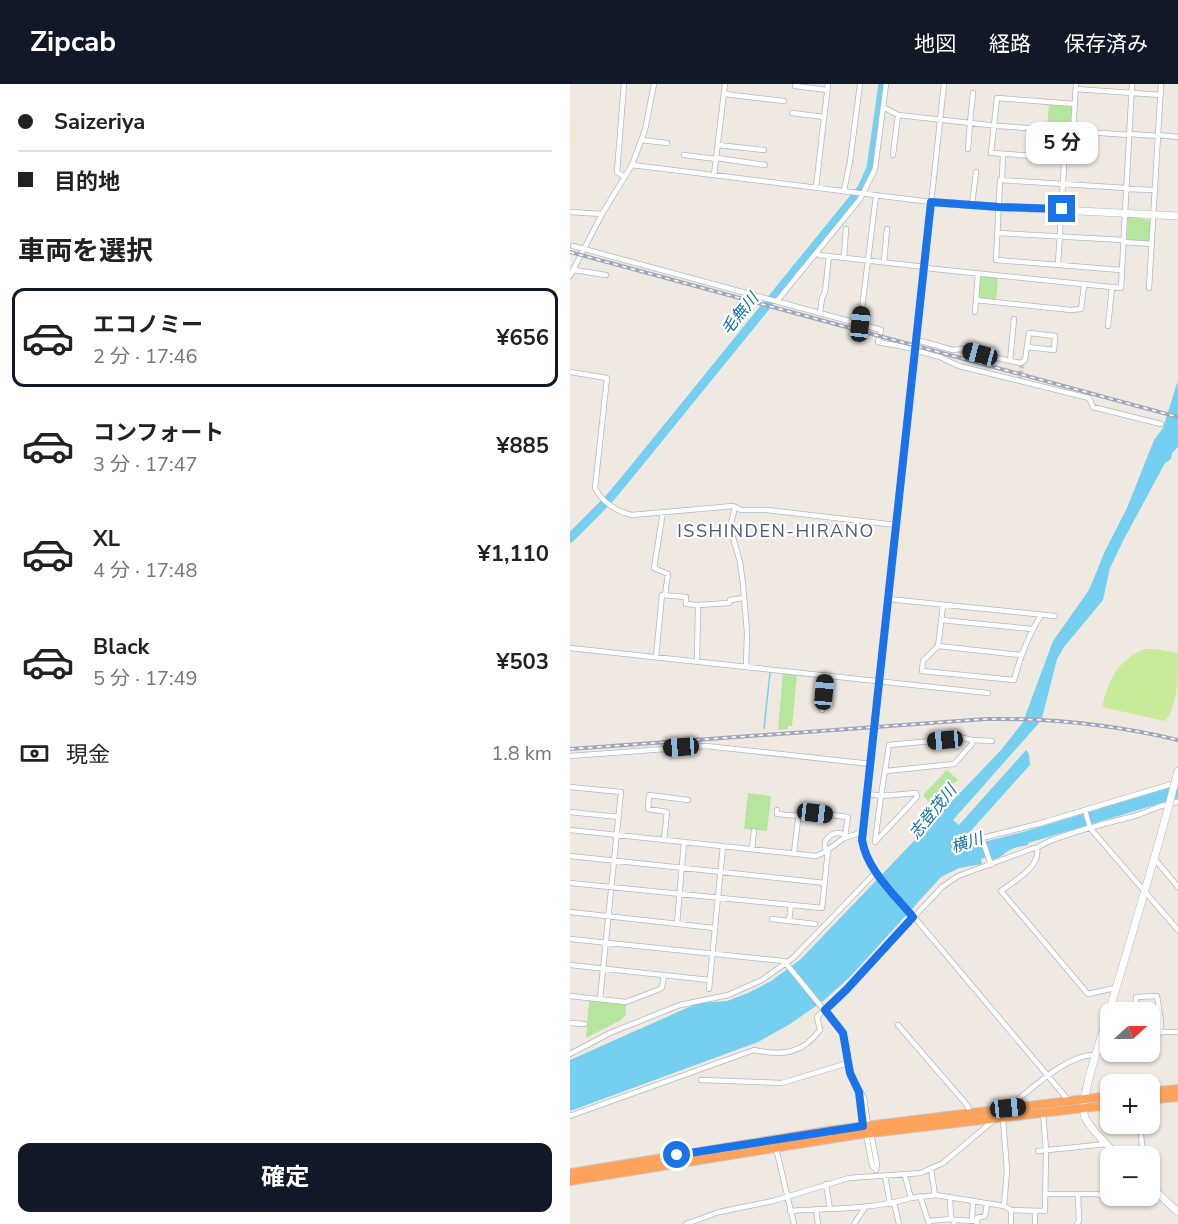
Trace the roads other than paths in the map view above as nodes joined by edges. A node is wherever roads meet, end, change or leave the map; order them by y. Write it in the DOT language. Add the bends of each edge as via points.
graph roads {
  1 [pos="624,84"];
  2 [pos="654,84"];
  3 [pos="726,84"];
  4 [pos="828,84"];
  5 [pos="860,84"];
  6 [pos="886,84"];
  7 [pos="944,84"];
  8 [pos="1132,84"];
  9 [pos="1161,84"];
  10 [pos="795,86"];
  11 [pos="1076,87"];
  12 [pos="827,90"];
  13 [pos="973,93"];
  14 [pos="1132,93"];
  15 [pos="724,94"];
  16 [pos="1161,95"];
  17 [pos="784,101"];
  18 [pos="1075,104"];
  19 [pos="883,107"];
  20 [pos="792,113"];
  21 [pos="898,115"];
  22 [pos="824,117"];
  23 [pos="940,119"];
  24 [pos="970,123"];
  25 [pos="994,125"];
  26 [pos="1066,131"];
  27 [pos="1073,131"];
  28 [pos="1130,134"];
  29 [pos="1158,136"];
  30 [pos="1178,136"];
  31 [pos="641,140"];
  32 [pos="667,143"];
  33 [pos="718,145"];
  34 [pos="968,149"];
  35 [pos="764,150"];
  36 [pos="893,154"];
  37 [pos="1003,154"];
  38 [pos="684,155"];
  39 [pos="1064,158"];
  40 [pos="717,159"];
  41 [pos="632,165"];
  42 [pos="765,165"];
  43 [pos="976,172"];
  44 [pos="714,175"];
  45 [pos="625,177"];
  46 [pos="1002,180"];
  47 [pos="1063,184"];
  48 [pos="816,187"];
  49 [pos="1126,188"];
  50 [pos="844,190"];
  51 [pos="1155,190"];
  52 [pos="862,194"];
  53 [pos="876,196"];
  54 [pos="931,202"];
  55 [pos="972,205"];
  56 [pos="999,207"];
  57 [pos="1062,209"];
  58 [pos="570,212"];
  59 [pos="1125,213"];
  60 [pos="602,214"];
  61 [pos="1154,215"];
  62 [pos="1178,216"];
  63 [pos="846,229"];
  64 [pos="887,229"];
  65 [pos="998,233"];
  66 [pos="1060,236"];
  67 [pos="1123,241"];
  68 [pos="1152,244"];
  69 [pos="573,246"];
  70 [pos="583,249"];
  71 [pos="819,255"];
  72 [pos="829,256"];
  73 [pos="844,258"];
  74 [pos="868,261"];
  75 [pos="884,262"];
  76 [pos="1058,265"];
  77 [pos="925,267"];
  78 [pos="574,270"];
  79 [pos="1121,270"];
  80 [pos="978,274"];
  81 [pos="606,275"];
  82 [pos="570,276"];
  83 [pos="1084,285"];
  84 [pos="1112,287"];
  85 [pos="1149,288"];
  86 [pos="976,300"];
  87 [pos="776,301"];
  88 [pos="975,312"];
  89 [pos="820,313"];
  90 [pos="1014,319"];
  91 [pos="860,324"];
  92 [pos="1108,327"];
  93 [pos="917,340"];
  94 [pos="1027,347"];
  95 [pos="915,350"];
  96 [pos="953,350"];
  97 [pos="950,361"];
  98 [pos="1010,361"];
  99 [pos="570,372"];
  100 [pos="1161,424"];
  101 [pos="735,508"];
  102 [pos="663,512"];
  103 [pos="896,525"];
  104 [pos="665,595"];
  105 [pos="743,598"];
  106 [pos="888,599"];
  107 [pos="698,605"];
  108 [pos="943,606"];
  109 [pos="1041,615"];
  110 [pos="1055,616"];
  111 [pos="941,620"];
  112 [pos="1032,629"];
  113 [pos="938,646"];
  114 [pos="570,648"];
  115 [pos="1021,655"];
  116 [pos="656,657"];
  117 [pos="697,661"];
  118 [pos="746,667"];
  119 [pos="825,675"];
  120 [pos="880,681"];
  121 [pos="988,693"];
  122 [pos="822,710"];
  123 [pos="972,740"];
  124 [pos="992,741"];
  125 [pos="570,756"];
  126 [pos="871,764"];
  127 [pos="886,771"];
  128 [pos="1178,771"];
  129 [pos="1176,782"];
  130 [pos="570,787"];
  131 [pos="868,794"];
  132 [pos="881,796"];
  133 [pos="688,800"];
  134 [pos="1178,802"];
  135 [pos="1084,810"];
  136 [pos="570,812"];
  137 [pos="780,815"];
  138 [pos="798,816"];
  139 [pos="619,817"];
  140 [pos="1090,828"];
  141 [pos="570,830"];
  142 [pos="754,831"];
  143 [pos="863,832"];
  144 [pos="617,835"];
  145 [pos="845,837"];
  146 [pos="664,840"];
  147 [pos="684,842"];
  148 [pos="875,842"];
  149 [pos="723,846"];
  150 [pos="1037,848"];
  151 [pos="752,849"];
  152 [pos="828,850"];
  153 [pos="865,851"];
  154 [pos="794,853"];
  155 [pos="570,856"];
  156 [pos="1154,858"];
  157 [pos="614,861"];
  158 [pos="990,865"];
  159 [pos="682,868"];
  160 [pos="720,872"];
  161 [pos="877,873"];
  162 [pos="570,883"];
  163 [pos="825,883"];
  164 [pos="612,887"];
  165 [pos="1178,887"];
  166 [pos="1145,891"];
  167 [pos="679,895"];
  168 [pos="717,898"];
  169 [pos="791,905"];
  170 [pos="570,912"];
  171 [pos="608,916"];
  172 [pos="913,916"];
  173 [pos="772,919"];
  174 [pos="789,921"];
  175 [pos="676,924"];
  176 [pos="815,924"];
  177 [pos="714,928"];
  178 [pos="1178,930"];
  179 [pos="570,939"];
  180 [pos="606,943"];
  181 [pos="711,954"];
  182 [pos="788,964"];
  183 [pos="570,965"];
  184 [pos="603,969"];
  185 [pos="664,975"];
  186 [pos="709,980"];
  187 [pos="1115,988"];
  188 [pos="709,989"];
  189 [pos="570,996"];
  190 [pos="600,999"];
  191 [pos="1112,1002"];
  192 [pos="1136,1002"];
  193 [pos="1158,1002"];
  194 [pos="825,1010"];
  195 [pos="1160,1015"];
  196 [pos="570,1023"];
  197 [pos="585,1024"];
  198 [pos="898,1025"];
  199 [pos="1160,1032"];
  200 [pos="1178,1032"];
  201 [pos="1100,1043"];
  202 [pos="570,1054"];
  203 [pos="1095,1055"];
  204 [pos="848,1064"];
  205 [pos="1048,1076"];
  206 [pos="701,1080"];
  207 [pos="1178,1089"];
  208 [pos="1160,1091"];
  209 [pos="1178,1097"];
  210 [pos="1100,1099"];
  211 [pos="1160,1099"];
  212 [pos="1069,1101"];
  213 [pos="1084,1103"];
  214 [pos="1013,1104"];
  215 [pos="1100,1104"];
  216 [pos="970,1112"];
  217 [pos="1043,1113"];
  218 [pos="570,1116"];
  219 [pos="999,1118"];
  220 [pos="867,1130"];
  221 [pos="1107,1144"];
  222 [pos="776,1148"];
  223 [pos="1046,1150"];
  224 [pos="1038,1151"];
  225 [pos="931,1169"];
  226 [pos="570,1173"];
  227 [pos="876,1173"];
  228 [pos="885,1176"];
  229 [pos="905,1176"];
  230 [pos="570,1181"];
  231 [pos="826,1184"];
  232 [pos="1047,1194"];
  233 [pos="1078,1194"];
  234 [pos="935,1195"];
  235 [pos="1100,1195"];
  236 [pos="786,1196"];
  237 [pos="920,1196"];
  238 [pos="1160,1196"];
  239 [pos="910,1198"];
  240 [pos="950,1198"];
  241 [pos="973,1202"];
  242 [pos="892,1204"];
  243 [pos="987,1204"];
  244 [pos="1004,1206"];
  245 [pos="816,1209"];
  246 [pos="830,1209"];
  247 [pos="864,1209"];
  248 [pos="1011,1210"];
  249 [pos="790,1211"];
  250 [pos="1035,1212"];
  251 [pos="1178,1212"];
  252 [pos="953,1221"];
  253 [pos="975,1222"];
  254 [pos="929,1223"];
  255 [pos="686,1224"];
  256 [pos="794,1224"];
  257 [pos="818,1224"];
  258 [pos="854,1224"];
  259 [pos="899,1224"];
  260 [pos="1011,1224"];
  261 [pos="1035,1224"];
  262 [pos="1077,1224"];
  1 -- 45 [label="street" via="617,172"];
  2 -- 31 [label="street"];
  3 -- 15 [label="street"];
  4 -- 12 [label="street"];
  5 -- 50 [label="street"];
  6 -- 19 [label="street"];
  7 -- 23 [label="street"];
  8 -- 14 [label="street"];
  9 -- 16 [label="street"];
  10 -- 12 [label="street"];
  11 -- 14 [label="street"];
  11 -- 18 [label="street"];
  12 -- 22 [label="street"];
  13 -- 24 [label="street"];
  14 -- 16 [label="street"];
  14 -- 28 [label="street"];
  15 -- 17 [label="street"];
  15 -- 33 [label="street"];
  16 -- 29 [label="street"];
  18 -- 25 [label="street" via="997,98"];
  18 -- 27 [label="street"];
  19 -- 21 [label="street"];
  19 -- 52 [label="street" via="875,169"];
  20 -- 22 [label="street"];
  21 -- 23 [label="street"];
  21 -- 36 [label="street"];
  22 -- 48 [label="street"];
  23 -- 24 [label="street"];
  23 -- 54 [label="street"];
  24 -- 25 [label="street"];
  24 -- 34 [label="street"];
  25 -- 26 [label="street"];
  25 -- 37 [label="street" via="991,153"];
  26 -- 27 [label="street"];
  26 -- 39 [label="street"];
  27 -- 28 [label="street"];
  28 -- 29 [label="street"];
  28 -- 49 [label="street"];
  29 -- 30 [label="street"];
  29 -- 51 [label="street"];
  31 -- 32 [label="street"];
  31 -- 41 [label="street"];
  33 -- 35 [label="street"];
  33 -- 40 [label="street"];
  37 -- 39 [label="street"];
  37 -- 46 [label="street"];
  38 -- 40 [label="street"];
  39 -- 47 [label="street"];
  40 -- 42 [label="street"];
  40 -- 44 [label="street"];
  41 -- 44 [label="street"];
  41 -- 45 [label="street"];
  43 -- 55 [label="street"];
  44 -- 48 [label="street"];
  45 -- 60 [label="street"];
  46 -- 47 [label="street"];
  46 -- 56 [label="street"];
  47 -- 49 [label="street"];
  47 -- 57 [label="street"];
  48 -- 50 [label="street"];
  49 -- 51 [label="street"];
  49 -- 59 [label="street"];
  50 -- 52 [label="street"];
  51 -- 61 [label="street"];
  52 -- 53 [label="street"];
  52 -- 87 [label="street"];
  53 -- 54 [label="street"];
  53 -- 74 [label="street"];
  54 -- 55 [label="main road"];
  54 -- 77 [label="street"];
  55 -- 56 [label="main road"];
  56 -- 57 [label="main road"];
  56 -- 65 [label="street"];
  57 -- 59 [label="main road"];
  57 -- 66 [label="street"];
  58 -- 60 [label="street"];
  59 -- 61 [label="main road"];
  59 -- 67 [label="street"];
  60 -- 70 [label="street"];
  61 -- 62 [label="main road"];
  61 -- 68 [label="street"];
  63 -- 73 [label="street"];
  64 -- 75 [label="street"];
  65 -- 66 [label="street"];
  65 -- 76 [label="street" via="996,260"];
  66 -- 67 [label="street"];
  66 -- 76 [label="street"];
  67 -- 68 [label="street"];
  67 -- 79 [label="street"];
  68 -- 85 [label="street"];
  69 -- 70 [label="street"];
  70 -- 78 [label="street"];
  70 -- 87 [label="street"];
  71 -- 72 [label="street"];
  72 -- 73 [label="street"];
  72 -- 89 [label="street"];
  73 -- 74 [label="street"];
  74 -- 75 [label="street"];
  74 -- 91 [label="street"];
  75 -- 77 [label="street"];
  76 -- 79 [label="street"];
  77 -- 80 [label="street"];
  77 -- 93 [label="street"];
  78 -- 81 [label="street"];
  78 -- 82 [label="street"];
  79 -- 84 [label="street" via="1121,288"];
  80 -- 83 [label="street"];
  80 -- 86 [label="street"];
  83 -- 84 [label="street"];
  83 -- 86 [label="street" via="1081,309"];
  84 -- 92 [label="street"];
  86 -- 88 [label="street"];
  87 -- 89 [label="street"];
  89 -- 91 [label="street"];
  90 -- 98 [label="street"];
  91 -- 95 [label="street" via="880,330 878,342"];
  93 -- 95 [label="street"];
  93 -- 96 [label="street"];
  94 -- 94 [label="street" via="1029,333 1055,336 1054,350"];
  94 -- 98 [label="street" via="1022,364"];
  95 -- 97 [label="street"];
  95 -- 103 [label="street"];
  96 -- 97 [label="street"];
  96 -- 98 [label="street"];
  97 -- 100 [label="street" via="1089,398 1093,407"];
  99 -- 102 [label="street" via="607,378 595,485 600,496 615,510 632,515"];
  101 -- 102 [label="street"];
  101 -- 103 [label="street"];
  101 -- 105 [label="street" via="730,527 740,562"];
  102 -- 104 [label="street" via="654,568 668,574"];
  103 -- 106 [label="street"];
  104 -- 107 [label="street" via="686,597 686,604"];
  104 -- 116 [label="street"];
  105 -- 107 [label="street"];
  105 -- 118 [label="street"];
  106 -- 108 [label="street"];
  106 -- 120 [label="street"];
  107 -- 117 [label="street"];
  108 -- 109 [label="street"];
  108 -- 111 [label="street"];
  109 -- 110 [label="street"];
  109 -- 112 [label="street"];
  111 -- 112 [label="street"];
  111 -- 113 [label="street"];
  112 -- 115 [label="street"];
  113 -- 115 [label="street"];
  113 -- 115 [label="street" via="923,661 922,671 1014,680"];
  114 -- 116 [label="street"];
  116 -- 117 [label="street"];
  117 -- 118 [label="street"];
  118 -- 119 [label="street"];
  119 -- 120 [label="street"];
  119 -- 122 [label="street"];
  120 -- 121 [label="street"];
  120 -- 126 [label="street"];
  123 -- 124 [label="street"];
  123 -- 127 [label="street" via="954,764"];
  123 -- 127 [label="street" via="889,745"];
  125 -- 126 [label="street" via="706,746"];
  126 -- 131 [label="street"];
  127 -- 132 [label="street"];
  128 -- 129 [label="main road"];
  129 -- 135 [label="street"];
  129 -- 156 [label="main road, bridge"];
  130 -- 139 [label="street" via="621,792"];
  131 -- 132 [label="street"];
  131 -- 143 [label="street"];
  132 -- 148 [label="street"];
  132 -- 148 [label="street" via="916,793 917,797"];
  133 -- 146 [label="street" via="650,795 648,809 667,812"];
  134 -- 140 [label="street"];
  135 -- 140 [label="street"];
  135 -- 158 [label="street" via="982,838"];
  136 -- 139 [label="street"];
  137 -- 138 [label="street"];
  138 -- 145 [label="street" via="799,811 848,817"];
  138 -- 154 [label="street"];
  139 -- 144 [label="street"];
  140 -- 150 [label="street"];
  140 -- 166 [label="street"];
  141 -- 144 [label="street"];
  142 -- 151 [label="street"];
  143 -- 145 [label="street"];
  143 -- 153 [label="street"];
  144 -- 146 [label="street"];
  144 -- 157 [label="street"];
  145 -- 152 [label="street"];
  145 -- 152 [label="street" via="840,832 830,836 825,845"];
  146 -- 147 [label="street"];
  147 -- 149 [label="street"];
  147 -- 159 [label="street"];
  148 -- 153 [label="street"];
  149 -- 151 [label="street"];
  149 -- 160 [label="street"];
  150 -- 158 [label="street"];
  150 -- 187 [label="street" via="1035,862 1001,891 1088,994"];
  151 -- 154 [label="street"];
  152 -- 154 [label="street" via="816,856"];
  152 -- 163 [label="street"];
  153 -- 161 [label="street"];
  155 -- 157 [label="street"];
  156 -- 165 [label="street"];
  156 -- 166 [label="main road"];
  157 -- 159 [label="street"];
  157 -- 164 [label="street"];
  158 -- 172 [label="street" via="950,880"];
  159 -- 160 [label="street"];
  159 -- 167 [label="street"];
  160 -- 163 [label="street"];
  160 -- 168 [label="street"];
  161 -- 172 [label="street"];
  161 -- 182 [label="street"];
  162 -- 164 [label="street"];
  163 -- 169 [label="street" via="822,908"];
  164 -- 167 [label="street"];
  164 -- 171 [label="street"];
  166 -- 178 [label="street"];
  166 -- 187 [label="main road"];
  167 -- 168 [label="street"];
  167 -- 175 [label="street"];
  168 -- 169 [label="street"];
  168 -- 177 [label="street"];
  169 -- 174 [label="street"];
  170 -- 171 [label="street"];
  171 -- 175 [label="street"];
  171 -- 180 [label="street"];
  172 -- 194 [label="street"];
  172 -- 205 [label="street"];
  173 -- 174 [label="street"];
  174 -- 176 [label="street"];
  175 -- 177 [label="street"];
  177 -- 181 [label="street"];
  179 -- 180 [label="street"];
  180 -- 181 [label="street"];
  180 -- 184 [label="street"];
  181 -- 182 [label="street"];
  181 -- 186 [label="street"];
  182 -- 194 [label="street"];
  182 -- 202 [label="street" via="736,993 680,1005"];
  183 -- 184 [label="street"];
  184 -- 185 [label="street"];
  184 -- 190 [label="street"];
  185 -- 186 [label="street"];
  185 -- 190 [label="street" via="660,989 626,1002"];
  186 -- 188 [label="street"];
  187 -- 191 [label="main road"];
  189 -- 190 [label="street"];
  192 -- 193 [label="street" via="1136,997 1157,996"];
  194 -- 204 [label="street" via="843,1033"];
  194 -- 218 [label="street" via="817,1017 820,1030 801,1049 782,1053 754,1050"];
  195 -- 199 [label="street"];
  196 -- 197 [label="street"];
  198 -- 216 [label="street"];
  199 -- 200 [label="street"];
  201 -- 203 [label="main road"];
  203 -- 205 [label="street" via="1076,1059"];
  203 -- 213 [label="main road"];
  204 -- 206 [label="street" via="782,1083"];
  204 -- 220 [label="street"];
  205 -- 212 [label="street"];
  205 -- 214 [label="street"];
  207 -- 208 [label="highway"];
  209 -- 211 [label="highway"];
  210 -- 213 [label="highway"];
  212 -- 213 [label="highway"];
  212 -- 216 [label="highway"];
  213 -- 215 [label="highway"];
  213 -- 217 [label="highway"];
  213 -- 221 [label="main road" via="1085,1118"];
  216 -- 220 [label="highway"];
  217 -- 219 [label="highway"];
  217 -- 223 [label="street"];
  219 -- 220 [label="highway"];
  219 -- 225 [label="street"];
  219 -- 244 [label="street" via="1007,1188"];
  220 -- 222 [label="highway"];
  220 -- 226 [label="highway" via="769,1139"];
  220 -- 227 [label="street" via="878,1164"];
  221 -- 223 [label="street"];
  222 -- 230 [label="highway"];
  222 -- 236 [label="street"];
  223 -- 224 [label="street"];
  223 -- 232 [label="street"];
  225 -- 229 [label="street"];
  225 -- 234 [label="street"];
  227 -- 228 [label="street"];
  227 -- 231 [label="street"];
  228 -- 229 [label="street"];
  228 -- 242 [label="street"];
  229 -- 239 [label="street"];
  231 -- 236 [label="street"];
  231 -- 246 [label="street"];
  232 -- 233 [label="street"];
  232 -- 250 [label="street" via="1045,1211"];
  233 -- 235 [label="street"];
  233 -- 262 [label="street"];
  234 -- 237 [label="street"];
  234 -- 240 [label="street"];
  236 -- 249 [label="street"];
  236 -- 255 [label="street"];
  237 -- 239 [label="street"];
  237 -- 254 [label="street"];
  238 -- 251 [label="main road"];
  239 -- 242 [label="street"];
  240 -- 241 [label="street"];
  240 -- 252 [label="street"];
  241 -- 243 [label="street"];
  241 -- 253 [label="street"];
  242 -- 247 [label="street"];
  242 -- 259 [label="street"];
  243 -- 244 [label="street"];
  243 -- 253 [label="street" via="986,1216"];
  244 -- 248 [label="street"];
  245 -- 246 [label="street"];
  245 -- 249 [label="street"];
  245 -- 257 [label="street"];
  246 -- 247 [label="street"];
  247 -- 258 [label="street"];
  248 -- 250 [label="street"];
  248 -- 260 [label="street"];
  249 -- 256 [label="street"];
  250 -- 261 [label="street"];
  252 -- 253 [label="street"];
  252 -- 254 [label="street"];
}
